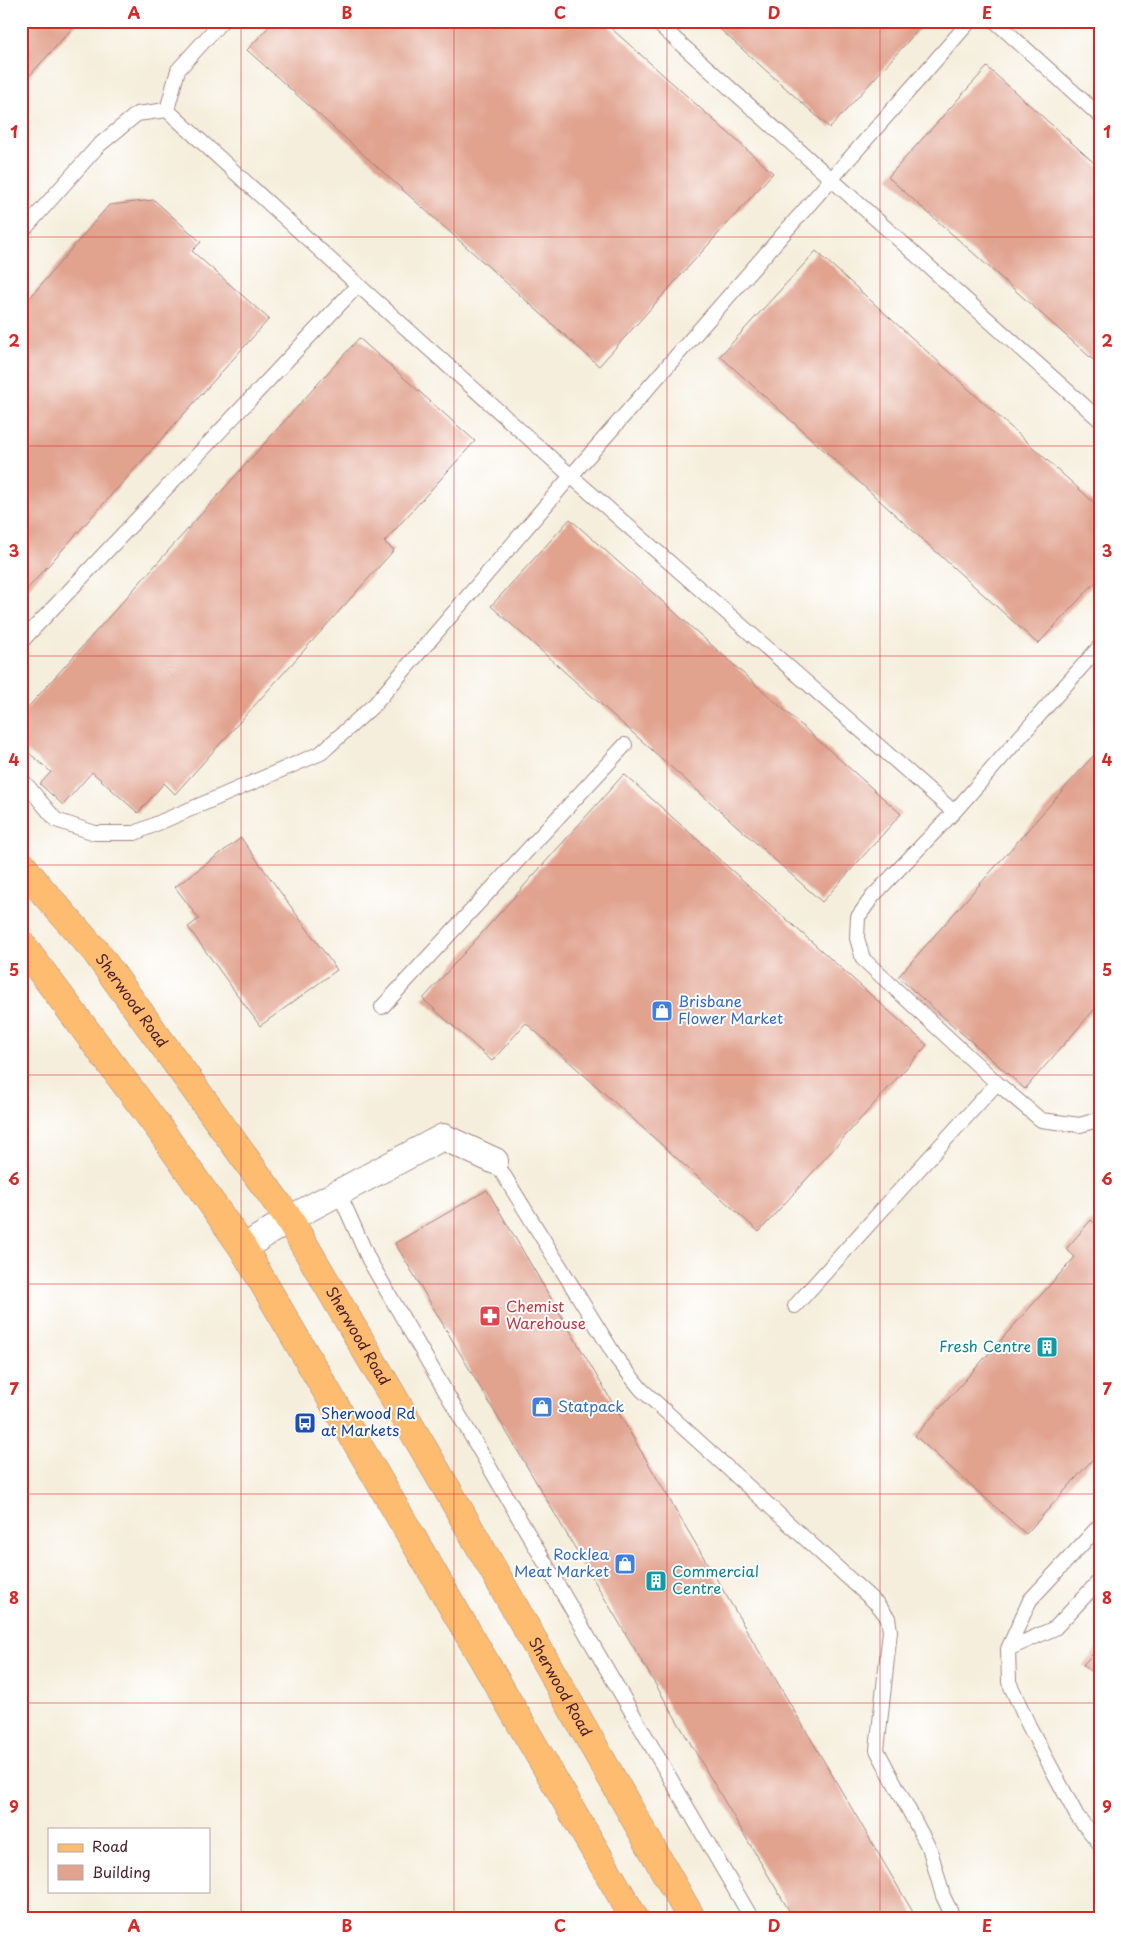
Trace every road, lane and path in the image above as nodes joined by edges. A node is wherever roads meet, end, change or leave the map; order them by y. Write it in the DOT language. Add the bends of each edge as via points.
graph roads {
  1 [pos="222,21"];
  2 [pos="655,21"];
  3 [pos="970,21"];
  4 [pos="995,21"];
  5 [pos="168,110"];
  6 [pos="1100,116"];
  7 [pos="833,180"];
  8 [pos="21,233"];
  9 [pos="358,285"];
  10 [pos="1100,420"];
  11 [pos="571,476"];
  12 [pos="21,642"];
  13 [pos="1100,646"];
  14 [pos="625,745"];
  15 [pos="21,778"];
  16 [pos="954,812"];
  17 [pos="21,864"];
  18 [pos="21,944"];
  19 [pos="382,1007"];
  20 [pos="997,1083"];
  21 [pos="1100,1119"];
  22 [pos="494,1161"];
  23 [pos="339,1193"];
  24 [pos="289,1219"];
  25 [pos="243,1248"];
  26 [pos="795,1306"];
  27 [pos="1100,1525"];
  28 [pos="1100,1580"];
  29 [pos="1008,1649"];
  30 [pos="1100,1844"];
  31 [pos="635,1919"];
  32 [pos="692,1919"];
  33 [pos="752,1919"];
  34 [pos="954,1919"];
  1 -- 5 [label="lane" via="178,70"];
  2 -- 7 [label="lane"];
  3 -- 7 [label="lane"];
  4 -- 6 [label="lane"];
  5 -- 8 [label="lane" via="136,114 98,146"];
  5 -- 9 [label="lane"];
  7 -- 10 [label="lane"];
  7 -- 11 [label="lane"];
  9 -- 11 [label="lane"];
  9 -- 12 [label="lane"];
  11 -- 15 [label="lane" via="375,704 321,753 135,833 95,832 56,820"];
  11 -- 16 [label="lane"];
  13 -- 16 [label="lane"];
  14 -- 19 [label="lane"];
  16 -- 20 [label="lane" via="873,896 858,917 856,938 863,959"];
  17 -- 24 [label="main road, Sherwood Road" via="96,952"];
  18 -- 25 [label="main road" via="158,1127"];
  20 -- 21 [label="lane" via="1040,1120 1080,1125"];
  20 -- 26 [label="lane"];
  22 -- 23 [label="street" via="444,1137"];
  22 -- 34 [label="lane" via="617,1359 641,1389 877,1604 888,1618 890,1631 877,1750 930,1850 943,1896"];
  23 -- 24 [label="street"];
  23 -- 33 [label="lane" via="368,1260"];
  24 -- 25 [label="street"];
  24 -- 32 [label="main road, Sherwood Road"];
  25 -- 31 [label="main road"];
  27 -- 29 [label="lane" via="1030,1600"];
  28 -- 29 [label="lane" via="1055,1628"];
  29 -- 30 [label="lane" via="1009,1682 1077,1816"];
}
